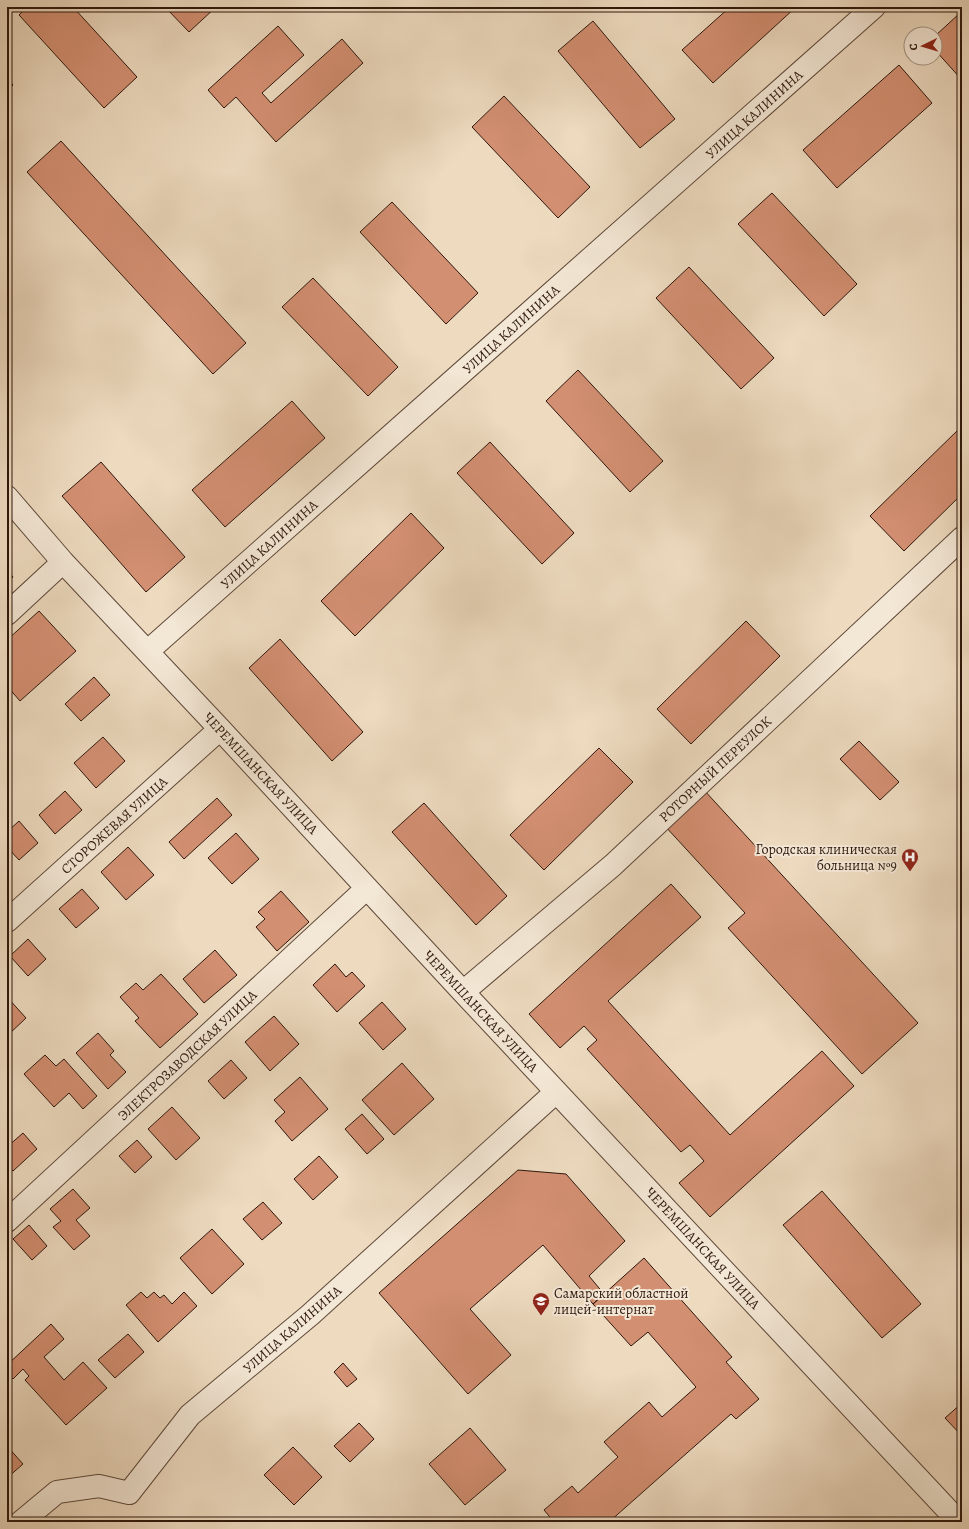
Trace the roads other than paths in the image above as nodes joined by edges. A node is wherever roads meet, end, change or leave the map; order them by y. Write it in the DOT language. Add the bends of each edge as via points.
graph roads {
  1 [pos="874,7"];
  2 [pos="7,497"];
  3 [pos="962,538"];
  4 [pos="63,562"];
  5 [pos="7,614"];
  6 [pos="148,651"];
  7 [pos="220,729"];
  8 [pos="367,888"];
  9 [pos="7,921"];
  10 [pos="462,992"];
  11 [pos="556,1092"];
  12 [pos="7,1221"];
  13 [pos="21,1522"];
  14 [pos="959,1522"];
  1 -- 6 [label="street, УЛИЦА КАЛИНИНА"];
  2 -- 4 [label="street, ЧЕРЕМШАНСКАЯ УЛИЦА"];
  3 -- 10 [label="street, РОТОРНЫЙ ПЕРЕУЛОК" via="613,865"];
  4 -- 5 [label="street"];
  4 -- 6 [label="street, ЧЕРЕМШАНСКАЯ УЛИЦА"];
  6 -- 7 [label="street, ЧЕРЕМШАНСКАЯ УЛИЦА"];
  7 -- 8 [label="street, ЧЕРЕМШАНСКАЯ УЛИЦА"];
  7 -- 9 [label="street, СТОРОЖЕВАЯ УЛИЦА"];
  8 -- 10 [label="street, ЧЕРЕМШАНСКАЯ УЛИЦА"];
  8 -- 12 [label="street, ЭЛЕКТРОЗАВОДСКАЯ УЛИЦА"];
  10 -- 11 [label="street, ЧЕРЕМШАНСКАЯ УЛИЦА"];
  11 -- 13 [label="street, УЛИЦА КАЛИНИНА" via="310,1315 190,1415 129,1494 99,1486 57,1492"];
  11 -- 14 [label="street, ЧЕРЕМШАНСКАЯ УЛИЦА"];
}
